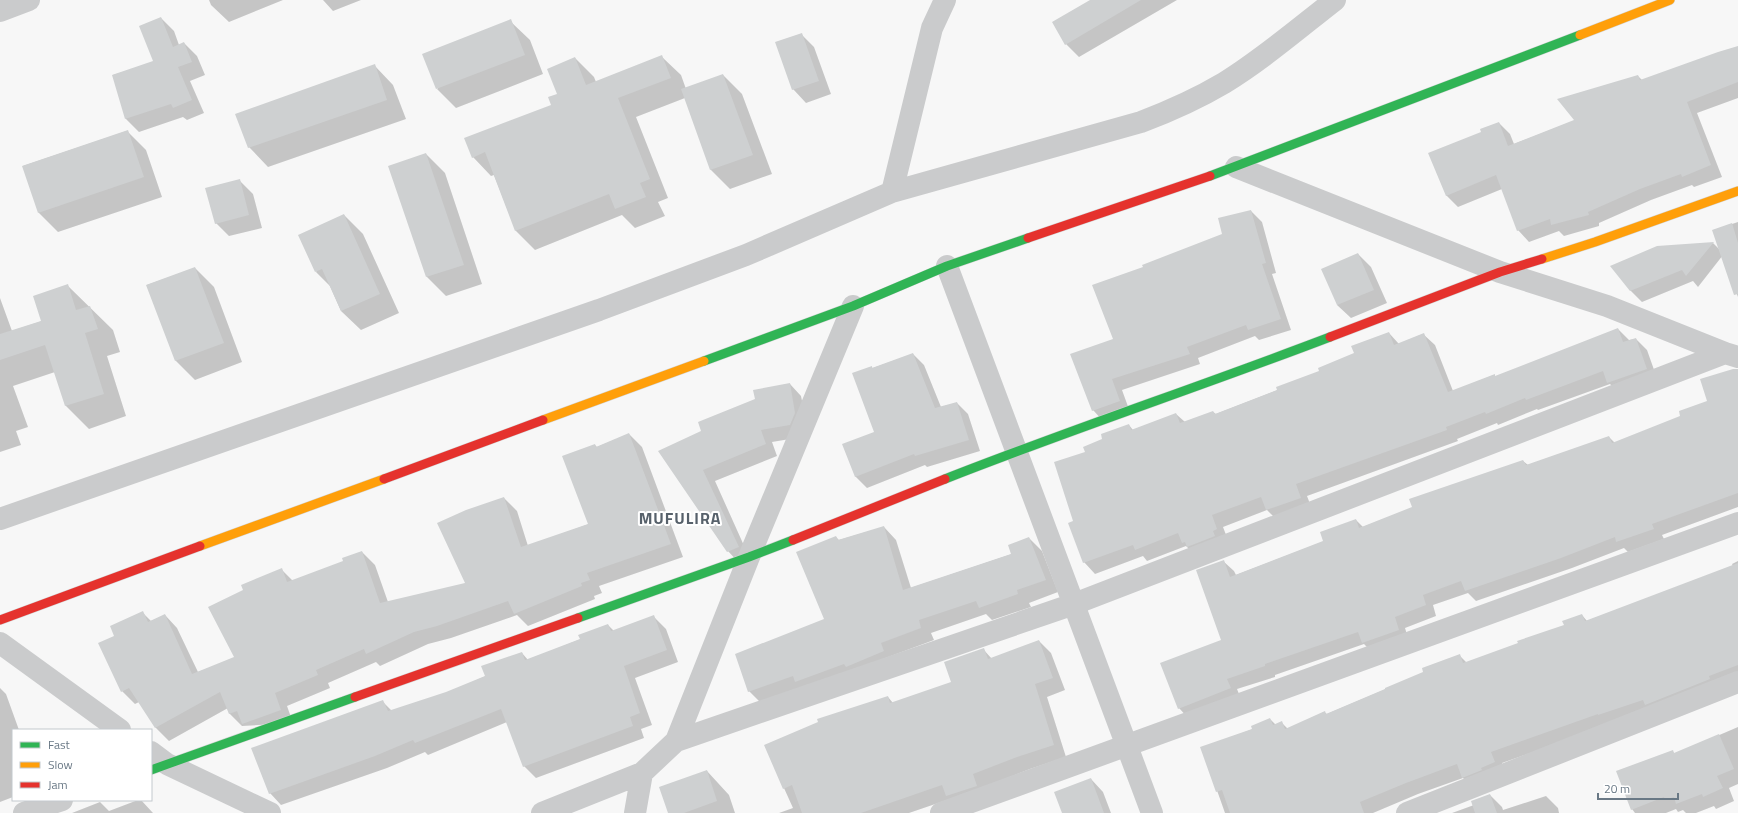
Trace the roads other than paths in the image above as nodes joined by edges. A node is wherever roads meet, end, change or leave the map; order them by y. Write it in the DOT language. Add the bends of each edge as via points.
graph roads {
  1 [pos="29,0"];
  2 [pos="945,0"];
  3 [pos="1335,0"];
  4 [pos="1670,0"];
  5 [pos="0,11"];
  6 [pos="1236,167"];
  7 [pos="1738,191"];
  8 [pos="892,192"];
  9 [pos="947,266"];
  10 [pos="1500,272"];
  11 [pos="853,306"];
  12 [pos="1731,355"];
  13 [pos="1016,451"];
  14 [pos="0,519"];
  15 [pos="1738,523"];
  16 [pos="748,557"];
  17 [pos="1074,604"];
  18 [pos="0,620"];
  19 [pos="0,642"];
  20 [pos="1738,682"];
  21 [pos="119,729"];
  22 [pos="676,741"];
  23 [pos="1127,746"];
  24 [pos="156,762"];
  25 [pos="642,773"];
  26 [pos="59,801"];
  27 [pos="24,813"];
  28 [pos="270,813"];
  29 [pos="542,813"];
  30 [pos="635,813"];
  31 [pos="941,813"];
  32 [pos="1152,813"];
  33 [pos="1407,813"];
  1 -- 5 [label="street"];
  2 -- 8 [label="street" via="932,28"];
  3 -- 8 [label="street" via="1263,56 1231,78 1181,106 1140,122"];
  4 -- 6 [label="street"];
  6 -- 9 [label="street"];
  6 -- 10 [label="street"];
  7 -- 10 [label="street" via="1595,242"];
  8 -- 14 [label="street" via="746,255 599,310"];
  9 -- 11 [label="street"];
  9 -- 13 [label="street"];
  10 -- 12 [label="street" via="1607,306"];
  10 -- 13 [label="street" via="1258,365"];
  11 -- 16 [label="street"];
  11 -- 18 [label="street"];
  12 -- 17 [label="street"];
  13 -- 16 [label="street"];
  13 -- 17 [label="street"];
  15 -- 23 [label="street"];
  16 -- 22 [label="street"];
  16 -- 24 [label="street"];
  17 -- 22 [label="street"];
  17 -- 23 [label="street"];
  19 -- 21 [label="street"];
  20 -- 33 [label="street"];
  22 -- 25 [label="street"];
  23 -- 31 [label="street"];
  23 -- 32 [label="street"];
  24 -- 28 [label="street"];
  25 -- 29 [label="street"];
  25 -- 30 [label="street"];
  26 -- 27 [label="street"];
}
